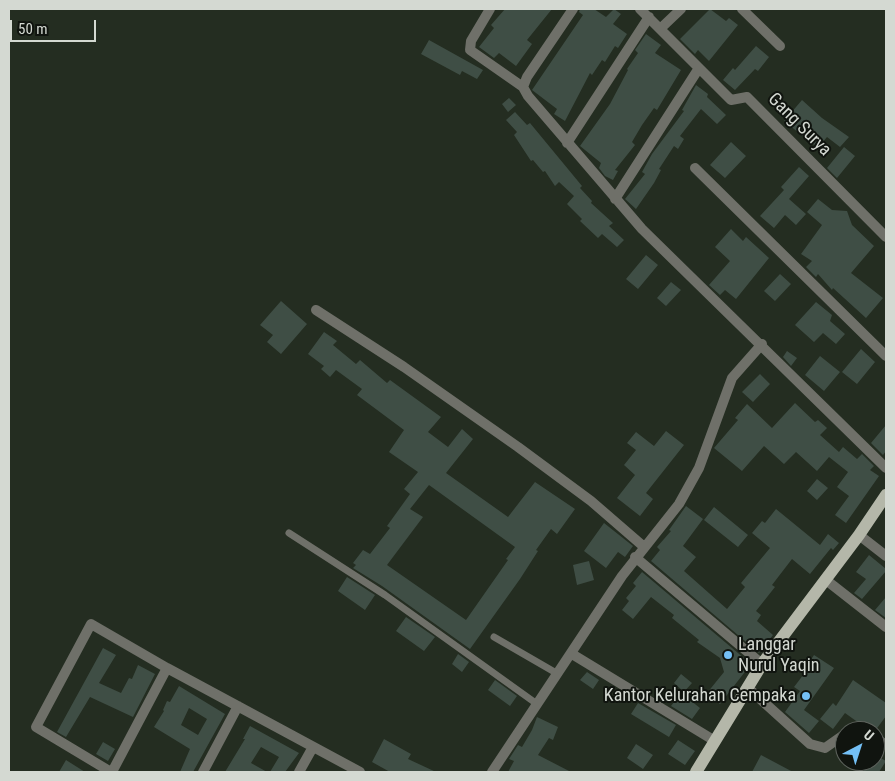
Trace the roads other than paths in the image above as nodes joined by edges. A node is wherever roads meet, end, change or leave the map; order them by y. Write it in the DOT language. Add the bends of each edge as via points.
graph roads {
  1 [pos="490,9"];
  2 [pos="573,9"];
  3 [pos="640,9"];
  4 [pos="682,9"];
  5 [pos="742,9"];
  6 [pos="649,18"];
  7 [pos="660,29"];
  8 [pos="780,46"];
  9 [pos="699,68"];
  10 [pos="522,87"];
  11 [pos="567,143"];
  12 [pos="695,168"];
  13 [pos="614,199"];
  14 [pos="886,237"];
  15 [pos="316,310"];
  16 [pos="762,344"];
  17 [pos="886,356"];
  18 [pos="886,468"];
  19 [pos="886,495"];
  20 [pos="289,533"];
  21 [pos="859,535"];
  22 [pos="643,546"];
  23 [pos="886,556"];
  24 [pos="635,557"];
  25 [pos="826,580"];
  26 [pos="886,627"];
  27 [pos="494,637"];
  28 [pos="572,654"];
  29 [pos="762,664"];
  30 [pos="167,668"];
  31 [pos="558,674"];
  32 [pos="747,687"];
  33 [pos="537,704"];
  34 [pos="238,706"];
  35 [pos="835,741"];
  36 [pos="715,742"];
  37 [pos="313,747"];
  38 [pos="111,772"];
  39 [pos="203,772"];
  40 [pos="299,772"];
  41 [pos="360,772"];
  42 [pos="492,772"];
  43 [pos="696,772"];
  1 -- 10 [label="street" via="469,46 470,50"];
  2 -- 10 [label="street"];
  3 -- 6 [label="street, Gang Surya"];
  4 -- 7 [label="street"];
  5 -- 8 [label="street"];
  6 -- 7 [label="street, Gang Surya"];
  6 -- 11 [label="street"];
  7 -- 9 [label="street, Gang Surya"];
  9 -- 13 [label="street"];
  9 -- 14 [label="street, Gang Surya" via="732,100 747,97"];
  10 -- 11 [label="street"];
  11 -- 13 [label="street"];
  12 -- 17 [label="street"];
  13 -- 16 [label="street"];
  15 -- 22 [label="street" via="518,447 591,501"];
  16 -- 18 [label="street"];
  16 -- 22 [label="street" via="732,378 699,468 687,491"];
  19 -- 21 [label="main road"];
  20 -- 33 [label="lane" via="386,595"];
  21 -- 23 [label="street"];
  21 -- 25 [label="main road"];
  22 -- 24 [label="street"];
  24 -- 28 [label="street"];
  24 -- 29 [label="street"];
  25 -- 26 [label="street"];
  25 -- 29 [label="main road"];
  27 -- 31 [label="lane"];
  28 -- 31 [label="street"];
  28 -- 36 [label="street"];
  29 -- 32 [label="main road"];
  30 -- 34 [label="street"];
  30 -- 38 [label="street"];
  30 -- 38 [label="street" via="91,624 36,727"];
  31 -- 33 [label="street"];
  32 -- 35 [label="street" via="810,744 825,748"];
  32 -- 36 [label="main road"];
  33 -- 42 [label="street"];
  34 -- 37 [label="street"];
  34 -- 39 [label="street"];
  36 -- 43 [label="main road"];
  37 -- 40 [label="street"];
  37 -- 41 [label="street"];
}
